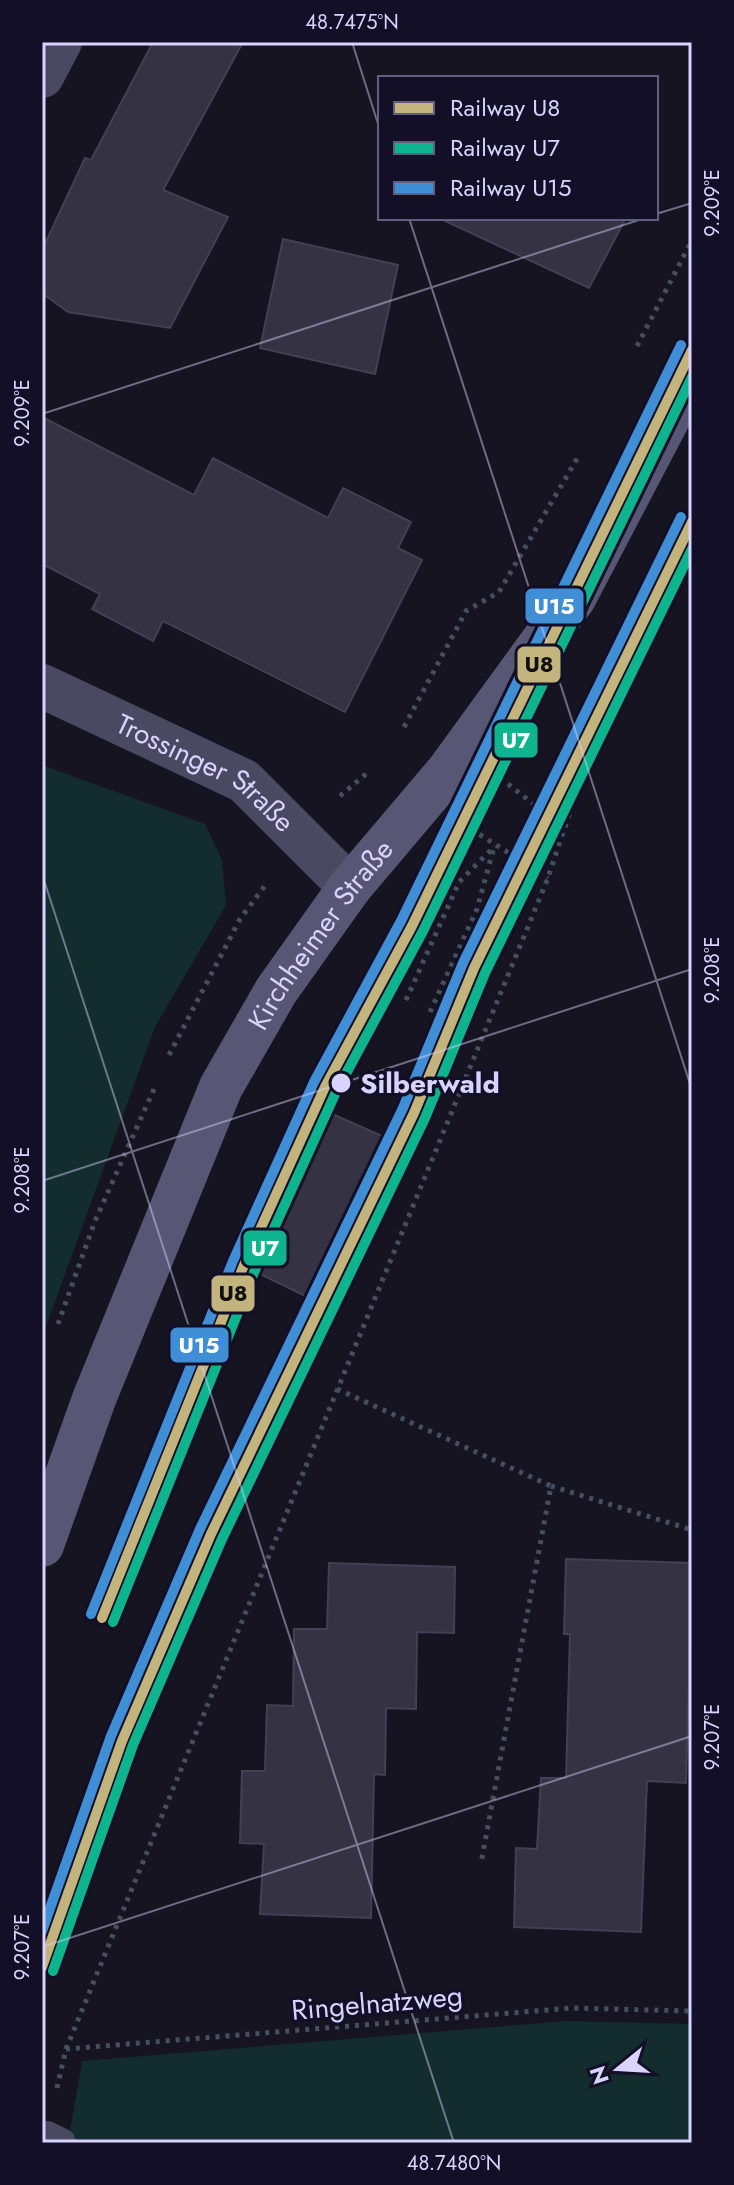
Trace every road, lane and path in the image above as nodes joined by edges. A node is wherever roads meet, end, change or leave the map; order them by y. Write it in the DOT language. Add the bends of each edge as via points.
graph roads {
  1 [pos="60,42"];
  2 [pos="42,76"];
  3 [pos="692,240"];
  4 [pos="634,352"];
  5 [pos="692,373"];
  6 [pos="583,449"];
  7 [pos="692,523"];
  8 [pos="42,686"];
  9 [pos="400,736"];
  10 [pos="463,750"];
  11 [pos="427,796"];
  12 [pos="564,828"];
  13 [pos="495,846"];
  14 [pos="548,878"];
  15 [pos="350,887"];
  16 [pos="406,1000"];
  17 [pos="430,1012"];
  18 [pos="337,1389"];
  19 [pos="551,1486"];
  20 [pos="692,1530"];
  21 [pos="42,1545"];
  22 [pos="481,1863"];
  23 [pos="692,2011"];
  24 [pos="66,2049"];
  25 [pos="54,2139"];
  1 -- 2 [label="street"];
  3 -- 4 [label="path"];
  5 -- 10 [label="main road, Kirchheimer Straße" via="574,598"];
  6 -- 9 [label="path" via="499,592 466,611"];
  7 -- 12 [label="path"];
  8 -- 15 [label="street, Trossinger Straße" via="244,781"];
  10 -- 11 [label="main road, Kirchheimer Straße"];
  10 -- 12 [label="path"];
  11 -- 13 [label="path"];
  11 -- 15 [label="main road, Kirchheimer Straße"];
  12 -- 14 [label="path"];
  13 -- 14 [label="path"];
  13 -- 16 [label="path" via="459,882"];
  13 -- 17 [label="path" via="477,909"];
  14 -- 18 [label="path"];
  15 -- 21 [label="main road, Kirchheimer Straße" via="276,991 221,1087 94,1399"];
  18 -- 19 [label="path"];
  18 -- 24 [label="path"];
  19 -- 20 [label="path"];
  19 -- 22 [label="path"];
  23 -- 24 [label="path, Ringelnatzweg" via="572,2008"];
  24 -- 25 [label="path"];
}
